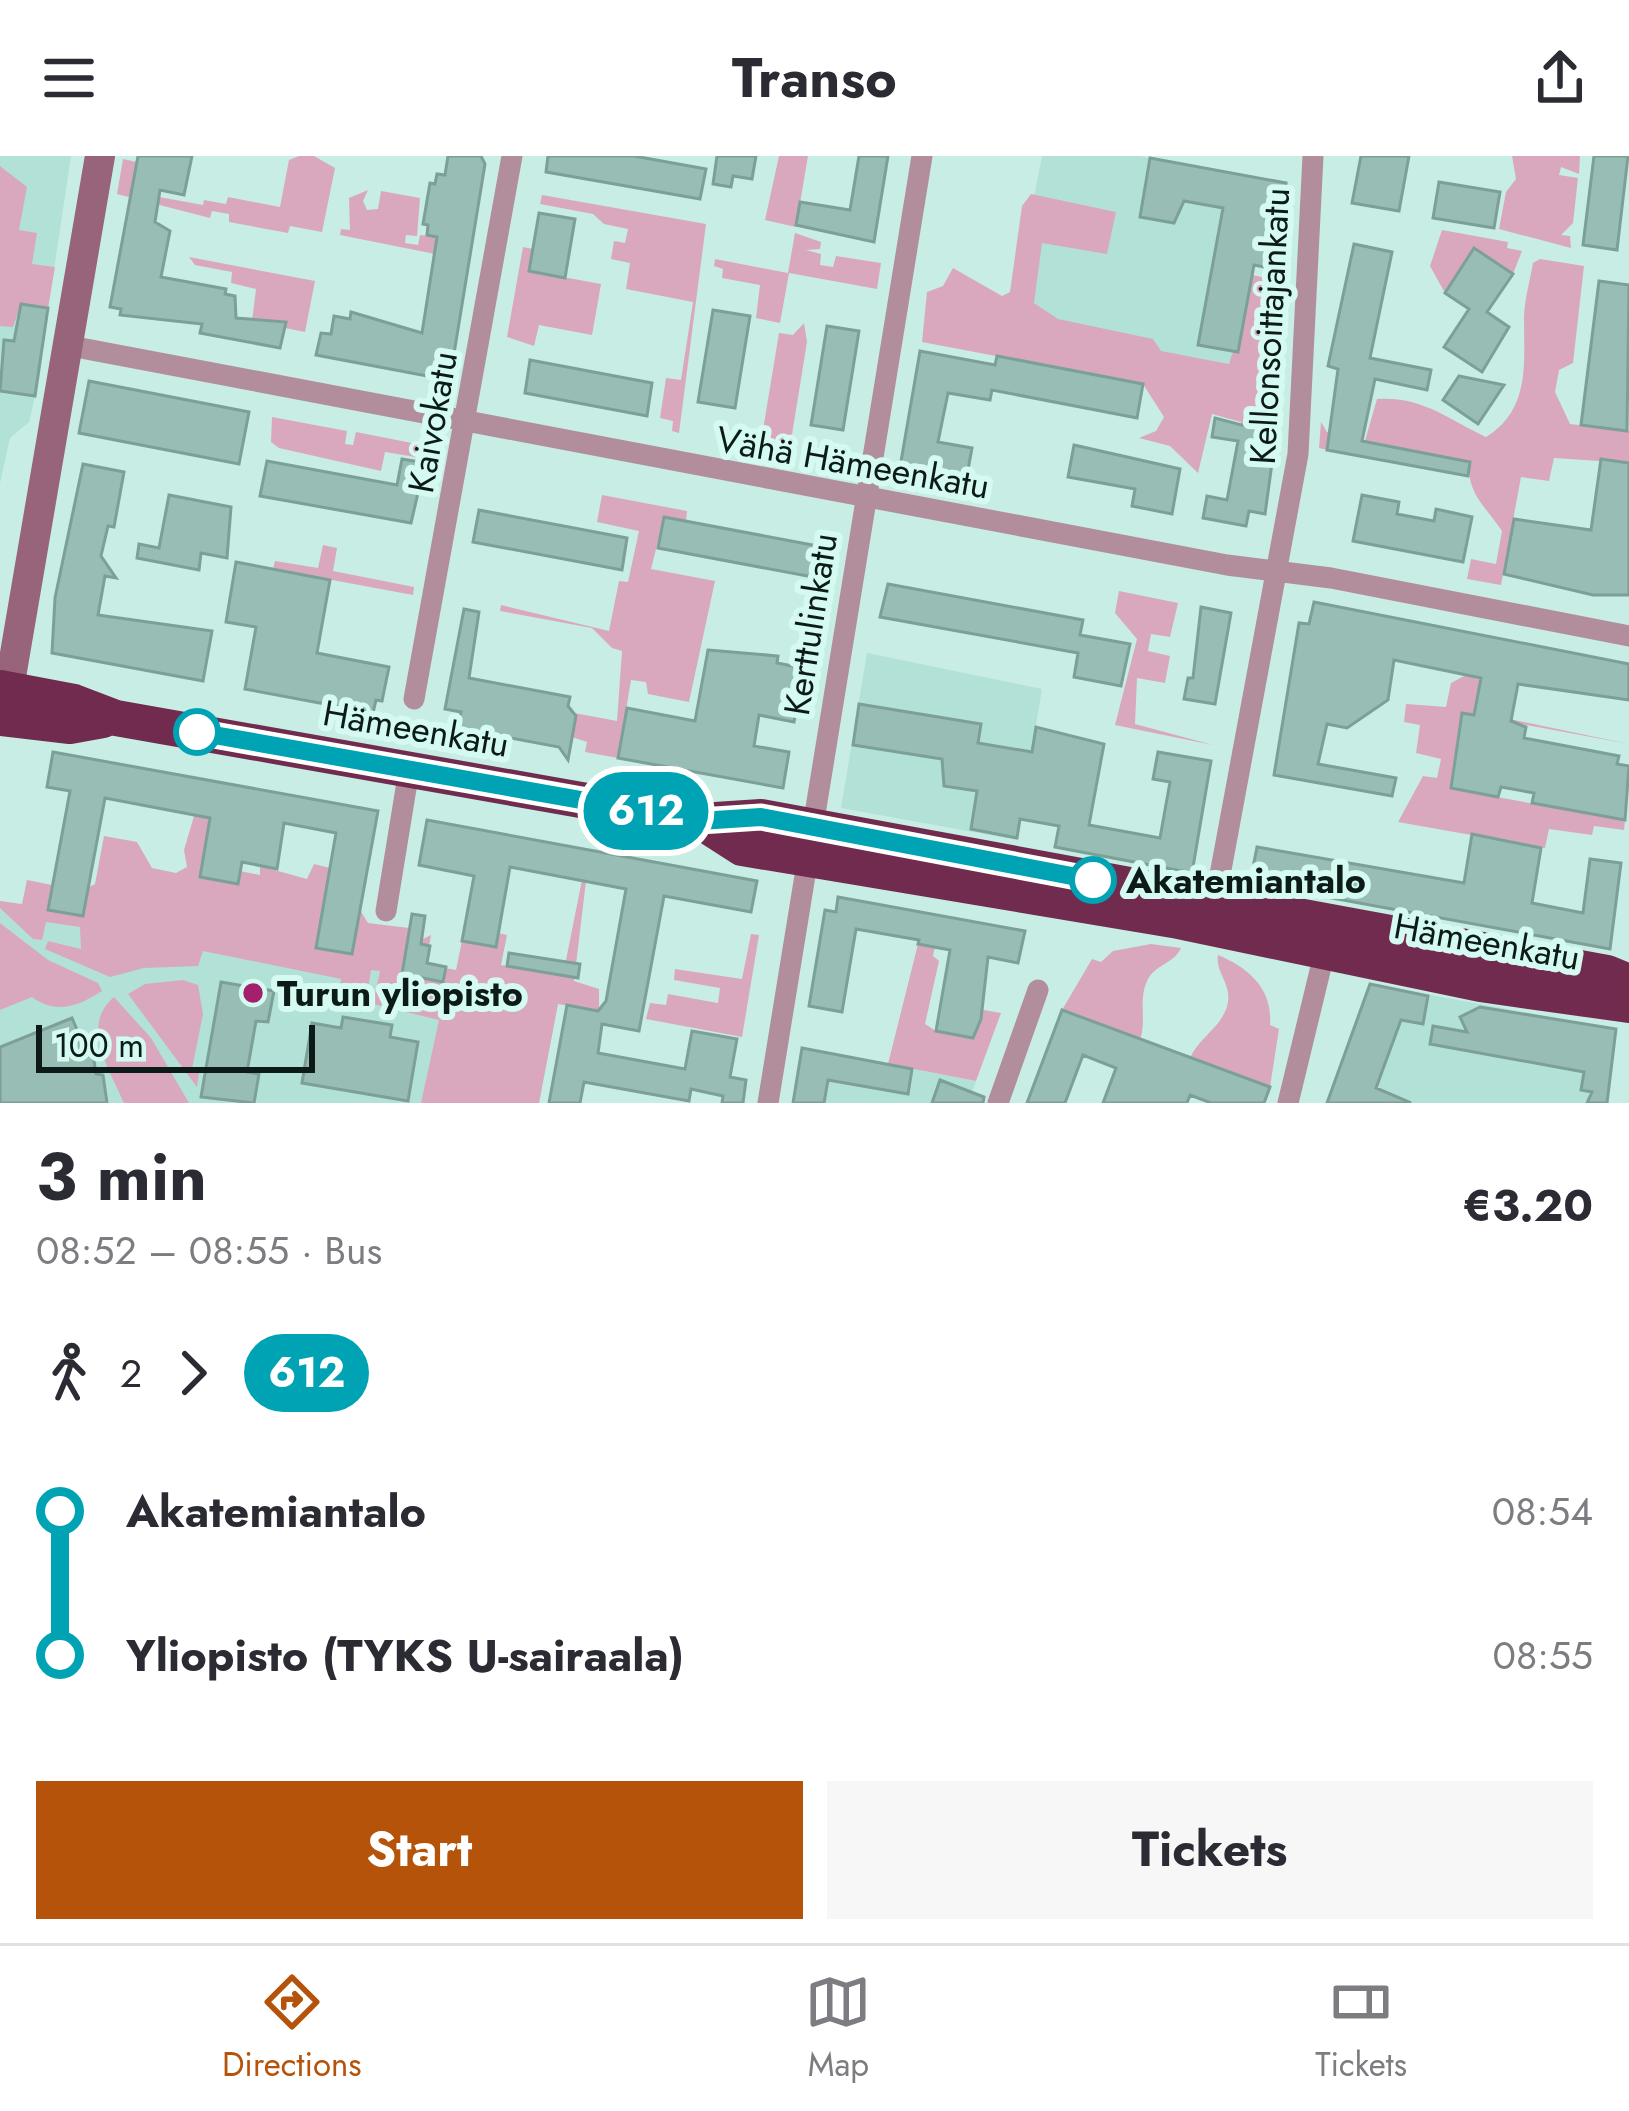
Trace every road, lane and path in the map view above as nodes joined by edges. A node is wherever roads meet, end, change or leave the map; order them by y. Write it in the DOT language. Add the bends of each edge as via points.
graph roads {
  1 [pos="100,156"];
  2 [pos="512,156"];
  3 [pos="922,156"];
  4 [pos="1305,158"];
  5 [pos="65,345"];
  6 [pos="465,424"];
  7 [pos="863,497"];
  8 [pos="1276,571"];
  9 [pos="1629,637"];
  10 [pos="414,699"];
  11 [pos="2,712"];
  12 [pos="410,770"];
  13 [pos="810,844"];
  14 [pos="1215,902"];
  15 [pos="386,911"];
  16 [pos="1328,938"];
  17 [pos="1629,982"];
  18 [pos="1038,990"];
  19 [pos="1629,1005"];
  20 [pos="768,1103"];
  21 [pos="998,1103"];
  22 [pos="1288,1103"];
  1 -- 5 [label="street"];
  2 -- 6 [label="street, Kaivokatu"];
  3 -- 7 [label="street, Kerttulinkatu"];
  4 -- 8 [label="street, Kellonsoittajankatu" via="1301,425"];
  5 -- 6 [label="street, Vähä Hämeenkatu"];
  5 -- 11 [label="street"];
  6 -- 7 [label="street, Vähä Hämeenkatu"];
  6 -- 10 [label="street, Kaivokatu"];
  7 -- 8 [label="street, Vähä Hämeenkatu"];
  7 -- 13 [label="street, Kerttulinkatu"];
  8 -- 9 [label="street, Vähä Hämeenkatu"];
  8 -- 14 [label="street, Kellonsoittajankatu"];
  11 -- 12 [label="highway, Hämeenkatu" via="70,726 116,718"];
  12 -- 13 [label="highway, Hämeenkatu" via="700,821 742,848"];
  12 -- 15 [label="street"];
  13 -- 14 [label="highway, Hämeenkatu"];
  13 -- 16 [label="highway, Hämeenkatu" via="1153,916"];
  13 -- 20 [label="street, Kerttulinkatu"];
  14 -- 16 [label="highway, Hämeenkatu"];
  16 -- 17 [label="highway, Hämeenkatu"];
  16 -- 19 [label="highway, Hämeenkatu"];
  16 -- 22 [label="street"];
  18 -- 21 [label="street"];
}
